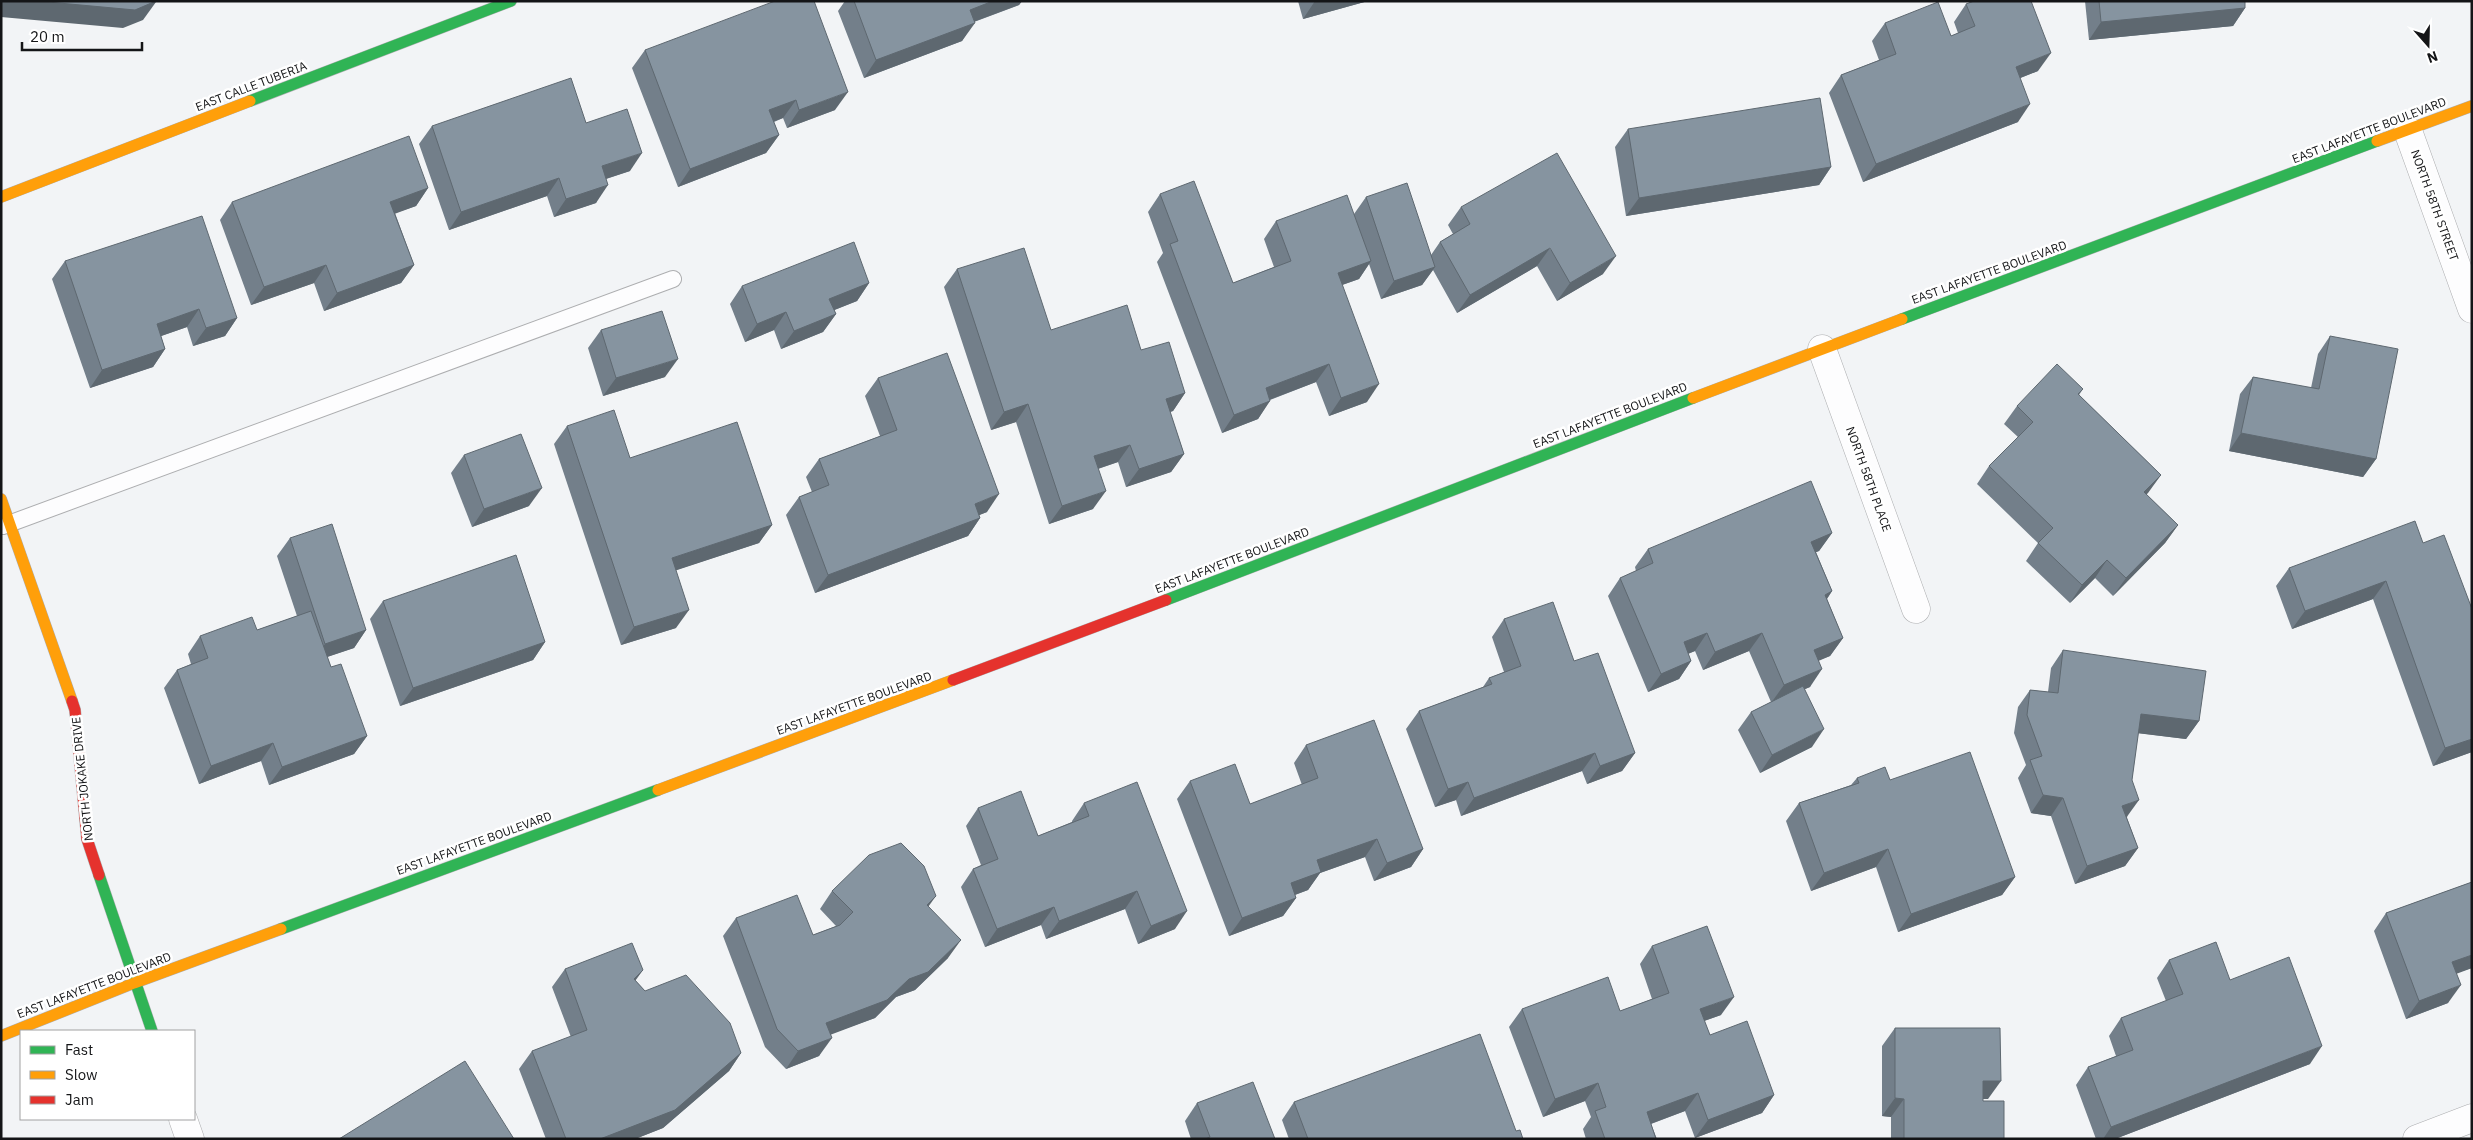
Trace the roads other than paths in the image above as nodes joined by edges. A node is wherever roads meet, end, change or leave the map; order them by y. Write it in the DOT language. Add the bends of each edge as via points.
graph roads {
  1 [pos="511,1"];
  2 [pos="2472,106"];
  3 [pos="2408,130"];
  4 [pos="1,197"];
  5 [pos="673,279"];
  6 [pos="2472,309"];
  7 [pos="1822,349"];
  8 [pos="1,499"];
  9 [pos="6,525"];
  10 [pos="1916,609"];
  11 [pos="134,983"];
  12 [pos="152,1030"];
  13 [pos="1,1036"];
  14 [pos="2472,1118"];
  15 [pos="183,1120"];
  16 [pos="190,1139"];
  17 [pos="2417,1139"];
  1 -- 4 [label="street, EAST CALLE TUBERIA"];
  2 -- 3 [label="street, EAST LAFAYETTE BOULEVARD"];
  3 -- 6 [label="street, NORTH 58TH STREET"];
  3 -- 7 [label="street, EAST LAFAYETTE BOULEVARD"];
  5 -- 9 [label="lane"];
  7 -- 10 [label="street, NORTH 58TH PLACE"];
  7 -- 11 [label="street, EAST LAFAYETTE BOULEVARD" via="994,666"];
  8 -- 9 [label="street, NORTH JOKAKE DRIVE"];
  9 -- 11 [label="street, NORTH JOKAKE DRIVE" via="76,710 87,838"];
  11 -- 12 [label="street, NORTH JOKAKE DRIVE"];
  11 -- 13 [label="street, EAST LAFAYETTE BOULEVARD"];
  14 -- 17 [label="street"];
  15 -- 16 [label="street"];
}
